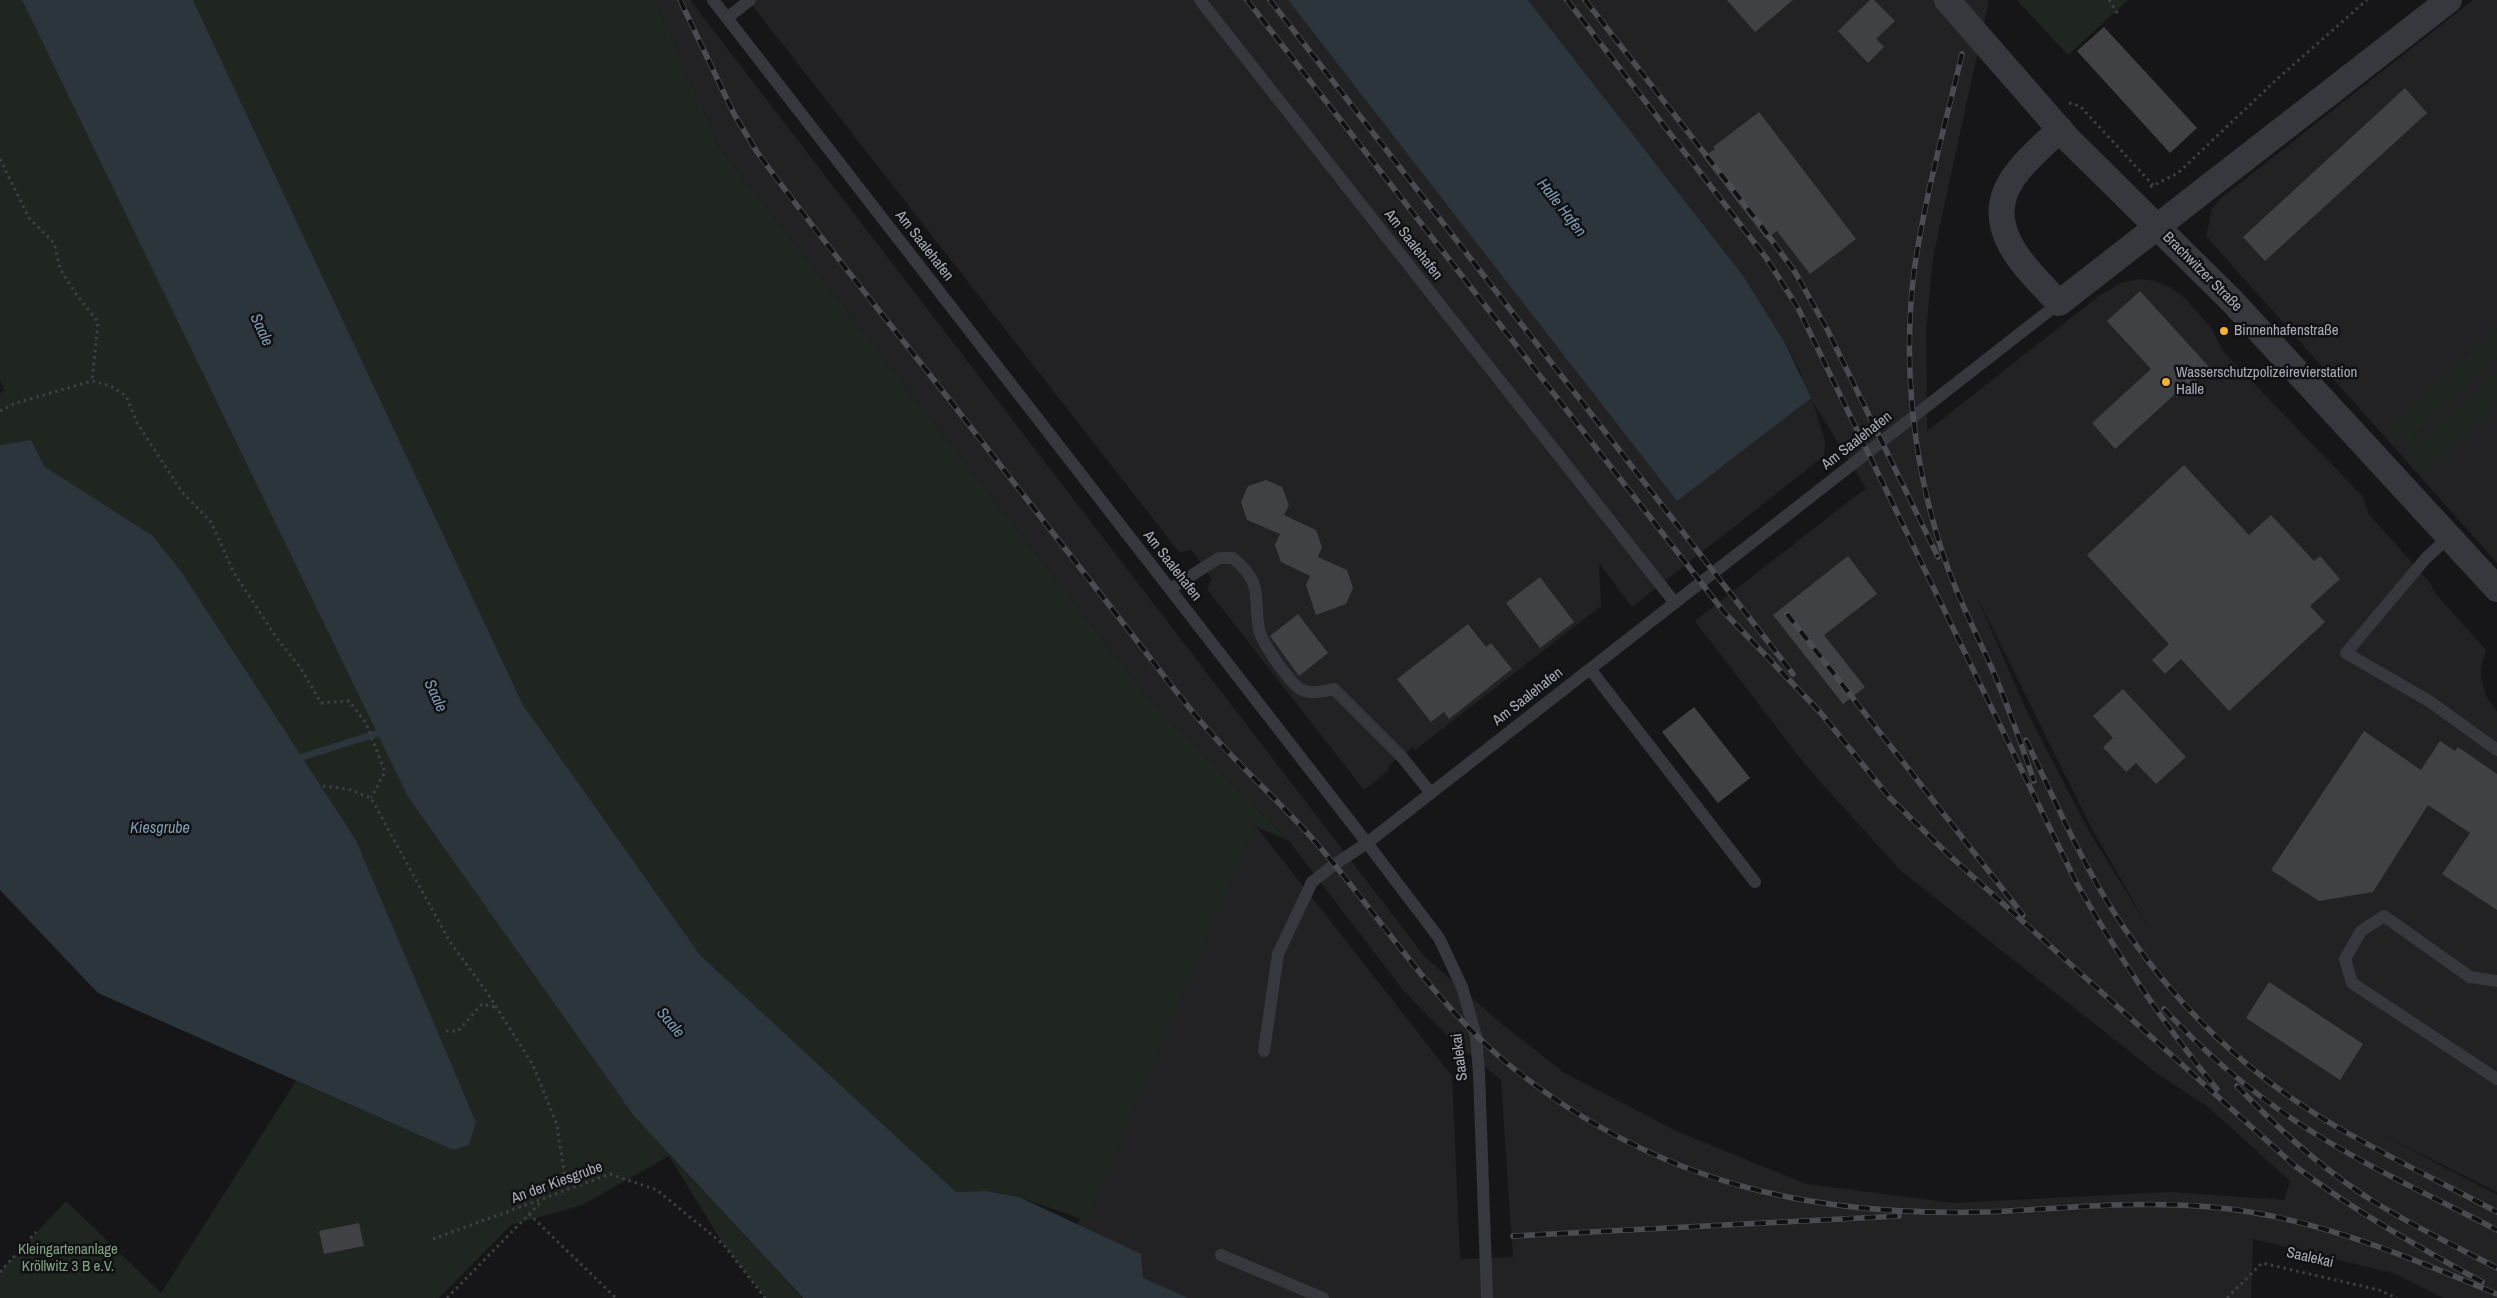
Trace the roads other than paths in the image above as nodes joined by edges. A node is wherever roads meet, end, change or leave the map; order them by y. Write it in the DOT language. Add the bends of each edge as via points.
graph roads {
  1 [pos="713,0"];
  2 [pos="750,0"];
  3 [pos="1200,0"];
  4 [pos="1947,0"];
  5 [pos="2449,0"];
  6 [pos="727,18"];
  7 [pos="2060,129"];
  8 [pos="2157,228"];
  9 [pos="2059,304"];
  10 [pos="2450,536"];
  11 [pos="1170,589"];
  12 [pos="2497,589"];
  13 [pos="1675,604"];
  14 [pos="1590,669"];
  15 [pos="2497,750"];
  16 [pos="1431,793"];
  17 [pos="1367,843"];
  18 [pos="1755,882"];
  19 [pos="2497,981"];
  20 [pos="1264,1051"];
  21 [pos="2497,1079"];
  22 [pos="1221,1256"];
  23 [pos="1323,1298"];
  24 [pos="1487,1298"];
  1 -- 6 [label="lane, Am Saalehafen"];
  2 -- 6 [label="lane"];
  3 -- 13 [label="lane, Am Saalehafen"];
  4 -- 7 [label="street, Brachwitzer Straße"];
  5 -- 8 [label="street"];
  6 -- 11 [label="lane, Am Saalehafen"];
  7 -- 8 [label="street, Brachwitzer Straße"];
  7 -- 9 [label="street" via="2019,170 2009,185 2003,222 2006,238 2014,252"];
  8 -- 9 [label="street"];
  8 -- 10 [label="street, Brachwitzer Straße" via="2232,301"];
  9 -- 13 [label="lane, Am Saalehafen"];
  10 -- 12 [label="street, Brachwitzer Straße"];
  10 -- 15 [label="lane" via="2426,558 2346,653 2430,701"];
  11 -- 16 [label="lane" via="1219,558 1233,558 1248,571 1258,599 1259,631 1278,664 1300,688 1315,693 1334,689 1402,756"];
  11 -- 17 [label="lane, Am Saalehafen"];
  13 -- 14 [label="lane, Am Saalehafen"];
  14 -- 16 [label="lane, Am Saalehafen"];
  14 -- 18 [label="lane"];
  16 -- 17 [label="lane, Am Saalehafen"];
  17 -- 20 [label="lane" via="1312,882 1278,954"];
  17 -- 24 [label="lane, Saalekai" via="1439,938 1462,987 1476,1036"];
  19 -- 21 [label="lane" via="2470,977 2384,916 2361,931 2345,959 2352,983"];
  22 -- 23 [label="lane"];
}
